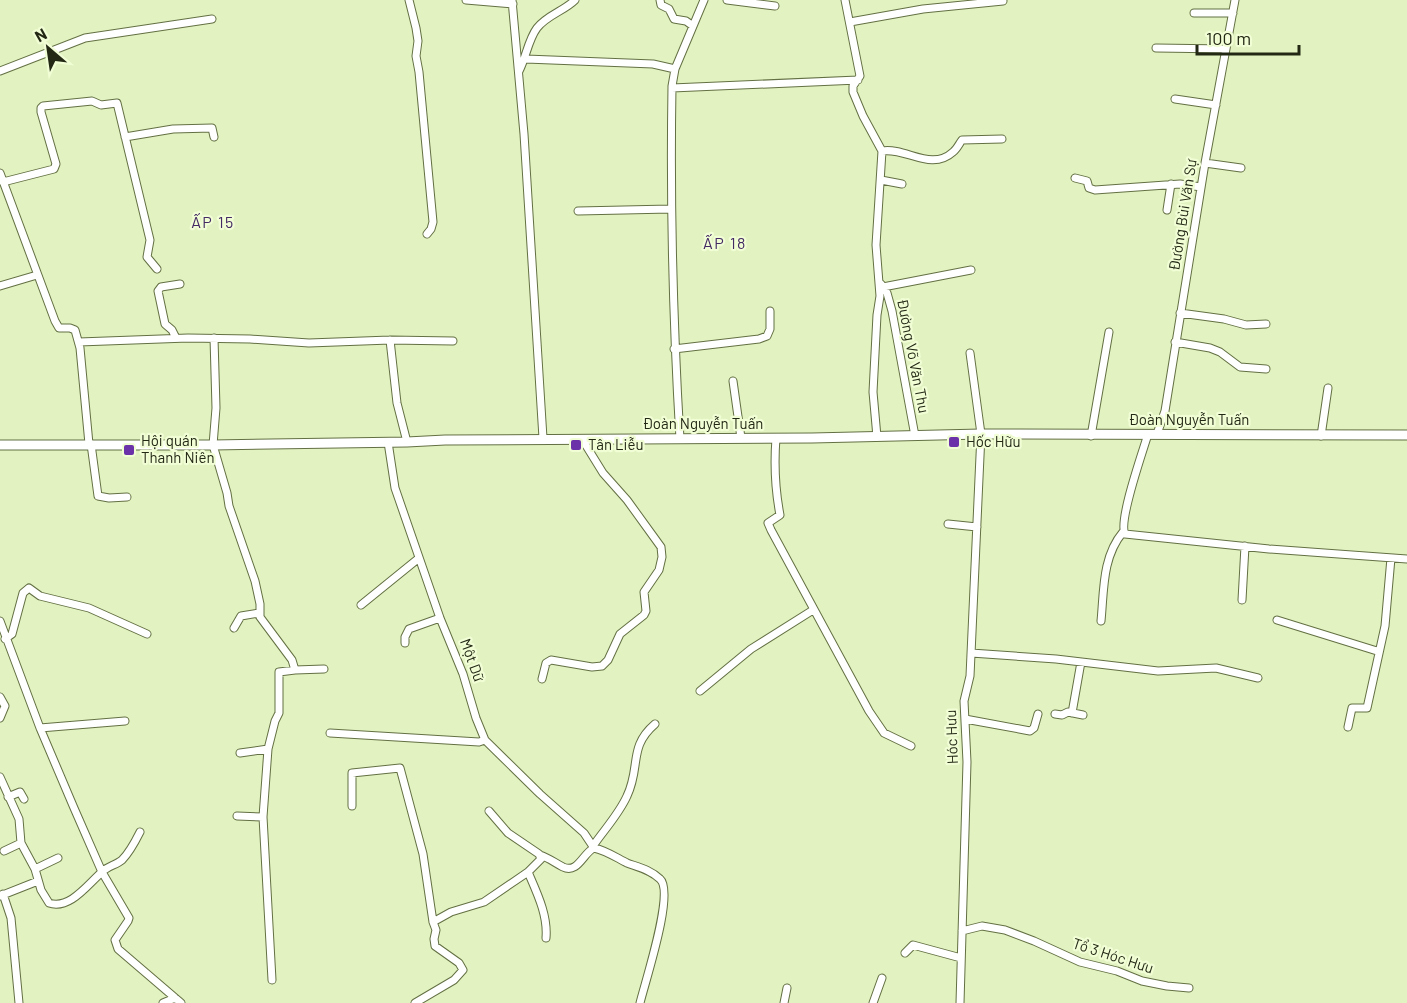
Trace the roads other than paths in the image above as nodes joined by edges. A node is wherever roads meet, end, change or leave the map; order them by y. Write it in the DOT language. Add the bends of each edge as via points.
graph roads {
  1 [pos="409,0"];
  2 [pos="466,0"];
  3 [pos="575,0"];
  4 [pos="660,0"];
  5 [pos="704,0"];
  6 [pos="727,0"];
  7 [pos="845,0"];
  8 [pos="1235,0"];
  9 [pos="1003,1"];
  10 [pos="513,2"];
  11 [pos="960,3"];
  12 [pos="775,6"];
  13 [pos="1194,13"];
  14 [pos="1233,13"];
  15 [pos="212,19"];
  16 [pos="850,22"];
  17 [pos="693,26"];
  18 [pos="1156,48"];
  19 [pos="1226,49"];
  20 [pos="526,59"];
  21 [pos="675,69"];
  22 [pos="0,71"];
  23 [pos="519,72"];
  24 [pos="858,80"];
  25 [pos="672,88"];
  26 [pos="1175,99"];
  27 [pos="1216,105"];
  28 [pos="125,137"];
  29 [pos="214,137"];
  30 [pos="1002,139"];
  31 [pos="882,151"];
  32 [pos="1204,162"];
  33 [pos="1241,168"];
  34 [pos="0,173"];
  35 [pos="1075,178"];
  36 [pos="881,180"];
  37 [pos="3,182"];
  38 [pos="902,184"];
  39 [pos="1171,184"];
  40 [pos="1201,187"];
  41 [pos="670,209"];
  42 [pos="578,210"];
  43 [pos="1167,210"];
  44 [pos="427,234"];
  45 [pos="157,269"];
  46 [pos="971,270"];
  47 [pos="37,275"];
  48 [pos="180,284"];
  49 [pos="881,285"];
  50 [pos="0,286"];
  51 [pos="770,311"];
  52 [pos="1180,313"];
  53 [pos="1266,324"];
  54 [pos="1109,332"];
  55 [pos="176,338"];
  56 [pos="214,338"];
  57 [pos="390,340"];
  58 [pos="453,341"];
  59 [pos="79,342"];
  60 [pos="1175,342"];
  61 [pos="674,349"];
  62 [pos="970,353"];
  63 [pos="1266,369"];
  64 [pos="733,381"];
  65 [pos="1328,388"];
  66 [pos="1153,434"];
  67 [pos="981,435"];
  68 [pos="1091,435"];
  69 [pos="1407,435"];
  70 [pos="877,436"];
  71 [pos="915,436"];
  72 [pos="1321,436"];
  73 [pos="543,438"];
  74 [pos="741,438"];
  75 [pos="776,438"];
  76 [pos="582,439"];
  77 [pos="680,439"];
  78 [pos="388,442"];
  79 [pos="407,442"];
  80 [pos="90,444"];
  81 [pos="0,445"];
  82 [pos="213,445"];
  83 [pos="127,497"];
  84 [pos="948,524"];
  85 [pos="977,527"];
  86 [pos="1123,532"];
  87 [pos="1245,546"];
  88 [pos="419,558"];
  89 [pos="1391,558"];
  90 [pos="1407,559"];
  91 [pos="1242,600"];
  92 [pos="361,605"];
  93 [pos="813,610"];
  94 [pos="259,613"];
  95 [pos="440,618"];
  96 [pos="1277,620"];
  97 [pos="0,621"];
  98 [pos="1101,621"];
  99 [pos="234,628"];
  100 [pos="147,634"];
  101 [pos="6,639"];
  102 [pos="405,644"];
  103 [pos="1377,651"];
  104 [pos="971,653"];
  105 [pos="1081,662"];
  106 [pos="324,669"];
  107 [pos="296,670"];
  108 [pos="1258,678"];
  109 [pos="542,679"];
  110 [pos="700,692"];
  111 [pos="0,697"];
  112 [pos="1072,713"];
  113 [pos="1038,714"];
  114 [pos="1055,714"];
  115 [pos="1083,715"];
  116 [pos="0,718"];
  117 [pos="965,719"];
  118 [pos="125,720"];
  119 [pos="655,724"];
  120 [pos="40,728"];
  121 [pos="1348,728"];
  122 [pos="330,733"];
  123 [pos="485,740"];
  124 [pos="911,746"];
  125 [pos="268,749"];
  126 [pos="240,753"];
  127 [pos="0,777"];
  128 [pos="8,797"];
  129 [pos="24,799"];
  130 [pos="352,806"];
  131 [pos="489,811"];
  132 [pos="237,816"];
  133 [pos="263,817"];
  134 [pos="140,832"];
  135 [pos="21,843"];
  136 [pos="593,847"];
  137 [pos="4,851"];
  138 [pos="540,855"];
  139 [pos="58,858"];
  140 [pos="35,869"];
  141 [pos="102,872"];
  142 [pos="528,872"];
  143 [pos="38,881"];
  144 [pos="1,895"];
  145 [pos="433,922"];
  146 [pos="962,931"];
  147 [pos="546,938"];
  148 [pos="905,953"];
  149 [pos="962,958"];
  150 [pos="882,978"];
  151 [pos="272,980"];
  152 [pos="787,988"];
  153 [pos="1189,988"];
  154 [pos="178,1000"];
  155 [pos="19,1003"];
  156 [pos="163,1003"];
  157 [pos="415,1003"];
  158 [pos="640,1003"];
  159 [pos="784,1003"];
  160 [pos="873,1003"];
  161 [pos="960,1003"];
  1 -- 44 [label="street" via="418,41 416,56 433,222"];
  2 -- 10 [label="street"];
  3 -- 20 [label="street" via="537,28"];
  4 -- 17 [label="street" via="674,18"];
  5 -- 17 [label="street"];
  6 -- 12 [label="street"];
  7 -- 16 [label="street"];
  8 -- 14 [label="street, Đường Bùi Văn Sự"];
  9 -- 11 [label="street"];
  10 -- 23 [label="street"];
  11 -- 16 [label="street"];
  13 -- 14 [label="street"];
  14 -- 19 [label="street, Đường Bùi Văn Sự"];
  15 -- 22 [label="street" via="85,38"];
  16 -- 24 [label="street"];
  17 -- 21 [label="street"];
  18 -- 19 [label="street"];
  19 -- 27 [label="street, Đường Bùi Văn Sự"];
  20 -- 21 [label="street" via="653,64"];
  20 -- 23 [label="street"];
  21 -- 25 [label="street"];
  23 -- 73 [label="street"];
  24 -- 25 [label="street"];
  24 -- 31 [label="street" via="853,86 856,103"];
  25 -- 41 [label="street"];
  26 -- 27 [label="street"];
  27 -- 32 [label="street, Đường Bùi Văn Sự"];
  28 -- 29 [label="street" via="207,127 212,128"];
  28 -- 37 [label="street" via="117,103 100,105 92,101 44,106 41,112 56,164 54,169"];
  28 -- 45 [label="street" via="150,240 147,257"];
  30 -- 31 [label="street" via="962,140 953,152 935,160"];
  31 -- 36 [label="street"];
  32 -- 33 [label="street"];
  32 -- 40 [label="street, Đường Bùi Văn Sự"];
  34 -- 37 [label="street"];
  35 -- 39 [label="street" via="1087,181 1089,188 1095,190"];
  36 -- 38 [label="street"];
  36 -- 49 [label="street" via="876,245"];
  37 -- 47 [label="street"];
  39 -- 40 [label="street"];
  39 -- 43 [label="street"];
  40 -- 52 [label="street, Đường Bùi Văn Sự"];
  41 -- 42 [label="street"];
  41 -- 61 [label="street"];
  46 -- 49 [label="street"];
  47 -- 50 [label="street"];
  47 -- 59 [label="street" via="59,328 75,330"];
  48 -- 55 [label="street" via="158,291 165,324"];
  49 -- 70 [label="street" via="873,392"];
  49 -- 71 [label="street, Đường Võ Văn Thu" via="897,333"];
  51 -- 61 [label="street" via="767,336"];
  52 -- 53 [label="street" via="1246,325"];
  52 -- 60 [label="street, Đường Bùi Văn Sự"];
  54 -- 68 [label="street"];
  55 -- 56 [label="street"];
  55 -- 59 [label="street"];
  56 -- 57 [label="street" via="309,343"];
  56 -- 82 [label="street"];
  57 -- 58 [label="street"];
  57 -- 79 [label="street" via="397,403"];
  59 -- 80 [label="street"];
  60 -- 63 [label="street" via="1210,348 1240,367"];
  60 -- 66 [label="street, Đường Bùi Văn Sự" via="1165,411"];
  61 -- 77 [label="street"];
  62 -- 67 [label="street, Hóc Hưu"];
  64 -- 74 [label="street"];
  65 -- 72 [label="street"];
  66 -- 68 [label="main road, Đoàn Nguyễn Tuấn"];
  66 -- 72 [label="main road, Đoàn Nguyễn Tuấn"];
  66 -- 86 [label="street, Đường Bùi Văn Sự" via="1133,480"];
  67 -- 68 [label="main road, Đoàn Nguyễn Tuấn"];
  67 -- 71 [label="main road, Đoàn Nguyễn Tuấn"];
  67 -- 85 [label="street, Hóc Hưu"];
  69 -- 72 [label="main road, Đoàn Nguyễn Tuấn"];
  70 -- 71 [label="main road, Đoàn Nguyễn Tuấn"];
  70 -- 75 [label="main road, Đoàn Nguyễn Tuấn"];
  73 -- 76 [label="main road, Đoàn Nguyễn Tuấn"];
  73 -- 79 [label="main road, Đoàn Nguyễn Tuấn"];
  74 -- 75 [label="main road, Đoàn Nguyễn Tuấn"];
  74 -- 77 [label="main road, Đoàn Nguyễn Tuấn"];
  75 -- 93 [label="street" via="774,468 780,514 768,523"];
  76 -- 77 [label="main road, Đoàn Nguyễn Tuấn"];
  76 -- 109 [label="street" via="661,548 662,563 644,592 644,615 620,634 602,666 551,660 546,663"];
  78 -- 79 [label="main road, Đoàn Nguyễn Tuấn"];
  78 -- 82 [label="main road, Đoàn Nguyễn Tuấn"];
  78 -- 88 [label="street, Một Dữ" via="395,488"];
  80 -- 81 [label="main road, Đoàn Nguyễn Tuấn"];
  80 -- 82 [label="main road, Đoàn Nguyễn Tuấn"];
  80 -- 83 [label="street" via="98,495"];
  82 -- 94 [label="street" via="255,581"];
  84 -- 85 [label="street"];
  85 -- 104 [label="street, Hóc Hưu"];
  86 -- 87 [label="street"];
  86 -- 98 [label="street, Đường Bùi Văn Sự" via="1106,568"];
  87 -- 89 [label="street"];
  87 -- 91 [label="street"];
  88 -- 92 [label="street"];
  88 -- 95 [label="street, Một Dữ"];
  89 -- 90 [label="street"];
  89 -- 121 [label="street" via="1385,626 1367,708 1353,708"];
  93 -- 110 [label="street" via="751,649"];
  93 -- 124 [label="street" via="884,733"];
  94 -- 99 [label="street" via="241,616"];
  94 -- 107 [label="street"];
  95 -- 102 [label="street" via="409,629"];
  95 -- 123 [label="street, Một Dữ"];
  96 -- 103 [label="street"];
  97 -- 101 [label="street"];
  100 -- 101 [label="street" via="89,608 40,596 29,588 23,592 12,634"];
  101 -- 120 [label="street"];
  104 -- 105 [label="street"];
  104 -- 117 [label="street, Hóc Hưu"];
  105 -- 108 [label="street" via="1158,671 1216,668"];
  105 -- 112 [label="street"];
  106 -- 107 [label="street"];
  107 -- 125 [label="street" via="279,672 279,713"];
  111 -- 116 [label="street" via="4,706"];
  112 -- 114 [label="street"];
  112 -- 115 [label="street"];
  113 -- 117 [label="street" via="1030,731"];
  117 -- 146 [label="street, Hóc Hưu"];
  118 -- 120 [label="street"];
  119 -- 136 [label="street" via="638,745 633,782 626,798"];
  120 -- 141 [label="street"];
  122 -- 123 [label="street"];
  123 -- 136 [label="street, Một Dữ" via="584,833"];
  125 -- 126 [label="street"];
  125 -- 133 [label="street"];
  127 -- 128 [label="street"];
  128 -- 129 [label="street" via="20,792"];
  128 -- 135 [label="street" via="21,826"];
  130 -- 145 [label="street" via="352,773 400,768 423,854"];
  131 -- 138 [label="street" via="508,833"];
  132 -- 133 [label="street"];
  133 -- 151 [label="street"];
  134 -- 141 [label="street" via="122,860"];
  135 -- 137 [label="street"];
  135 -- 140 [label="street"];
  136 -- 138 [label="street" via="571,868"];
  136 -- 158 [label="street" via="639,866 664,884 663,917"];
  138 -- 142 [label="street" via="541,859"];
  139 -- 140 [label="street"];
  140 -- 143 [label="street"];
  141 -- 143 [label="street" via="60,905 49,903"];
  141 -- 154 [label="street" via="129,918 115,940 118,949"];
  142 -- 145 [label="street" via="484,902"];
  142 -- 147 [label="street" via="543,907"];
  143 -- 144 [label="street"];
  144 -- 155 [label="street" via="12,918"];
  145 -- 157 [label="street" via="435,946 463,970 454,980"];
  146 -- 149 [label="street, Hóc Hưu"];
  146 -- 153 [label="street, Tổ 3 Hóc Hưu" via="982,927 1005,930 1080,963 1142,981"];
  148 -- 149 [label="street" via="913,945"];
  149 -- 161 [label="street, Hóc Hưu"];
  150 -- 160 [label="street"];
  152 -- 159 [label="street"];
  154 -- 156 [label="street"];
}
